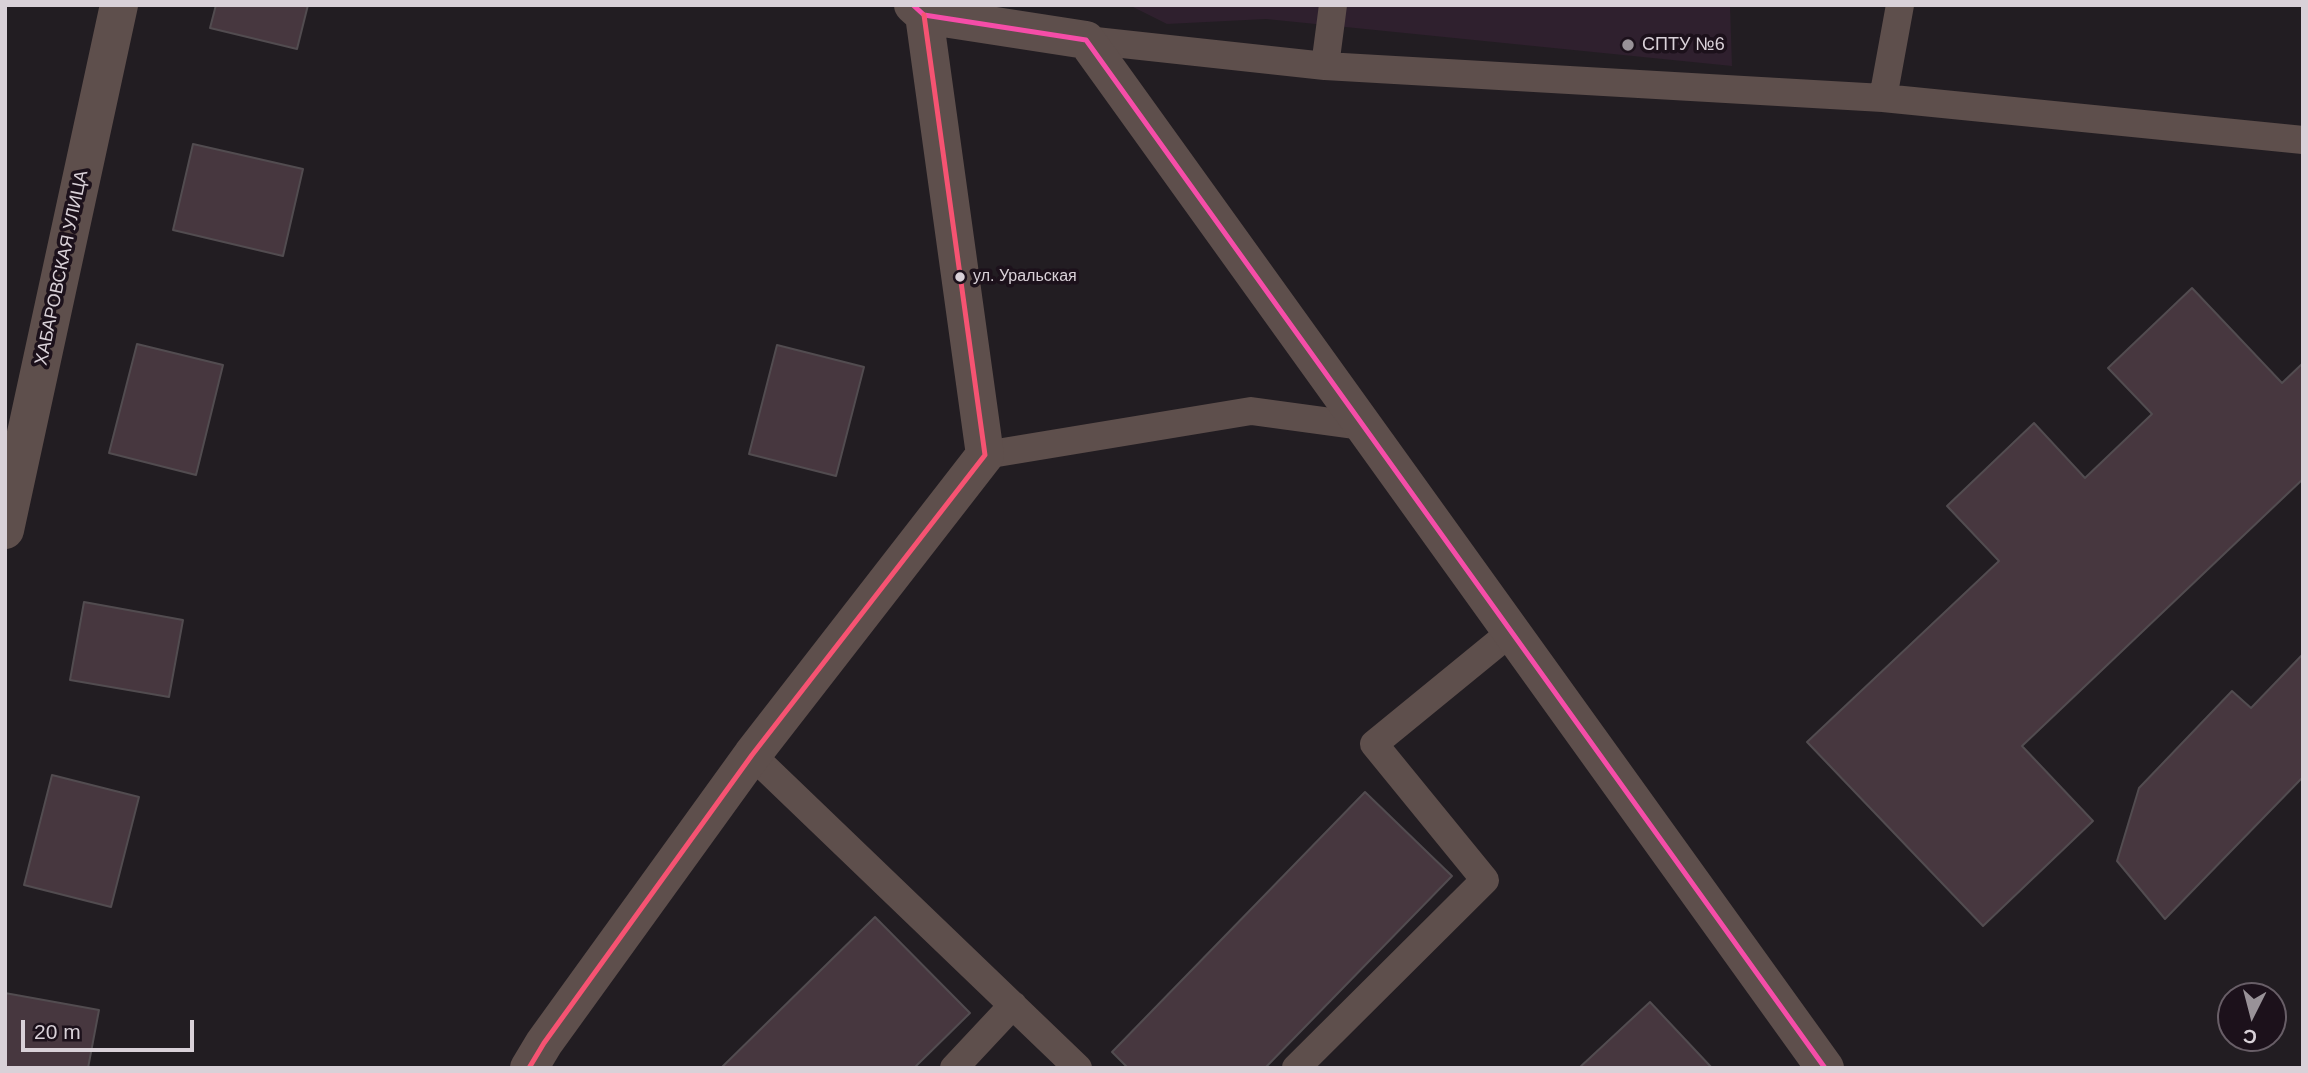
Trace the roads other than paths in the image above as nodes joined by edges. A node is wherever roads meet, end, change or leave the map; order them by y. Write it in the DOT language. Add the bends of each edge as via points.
graph roads {
  1 [pos="120,5"];
  2 [pos="1333,5"];
  3 [pos="1900,5"];
  4 [pos="918,10"];
  5 [pos="1086,40"];
  6 [pos="1325,66"];
  7 [pos="1883,98"];
  8 [pos="2303,140"];
  9 [pos="1362,426"];
  10 [pos="985,455"];
  11 [pos="5,530"];
  12 [pos="1511,632"];
  13 [pos="752,755"];
  14 [pos="1013,1005"];
  15 [pos="529,1068"];
  16 [pos="954,1068"];
  17 [pos="1078,1068"];
  18 [pos="1296,1068"];
  19 [pos="1825,1068"];
  1 -- 11 [label="street, ХАБАРОВСКАЯ УЛИЦА"];
  2 -- 6 [label="lane"];
  3 -- 7 [label="lane"];
  4 -- 5 [label="street"];
  4 -- 10 [label="street"];
  5 -- 6 [label="lane"];
  5 -- 9 [label="street"];
  6 -- 7 [label="lane"];
  7 -- 8 [label="lane"];
  9 -- 10 [label="lane" via="1251,411"];
  9 -- 12 [label="street"];
  10 -- 13 [label="street"];
  12 -- 18 [label="lane" via="1374,744 1485,880"];
  12 -- 19 [label="street"];
  13 -- 14 [label="lane"];
  13 -- 15 [label="street"];
  14 -- 16 [label="lane"];
  14 -- 17 [label="lane"];
}
